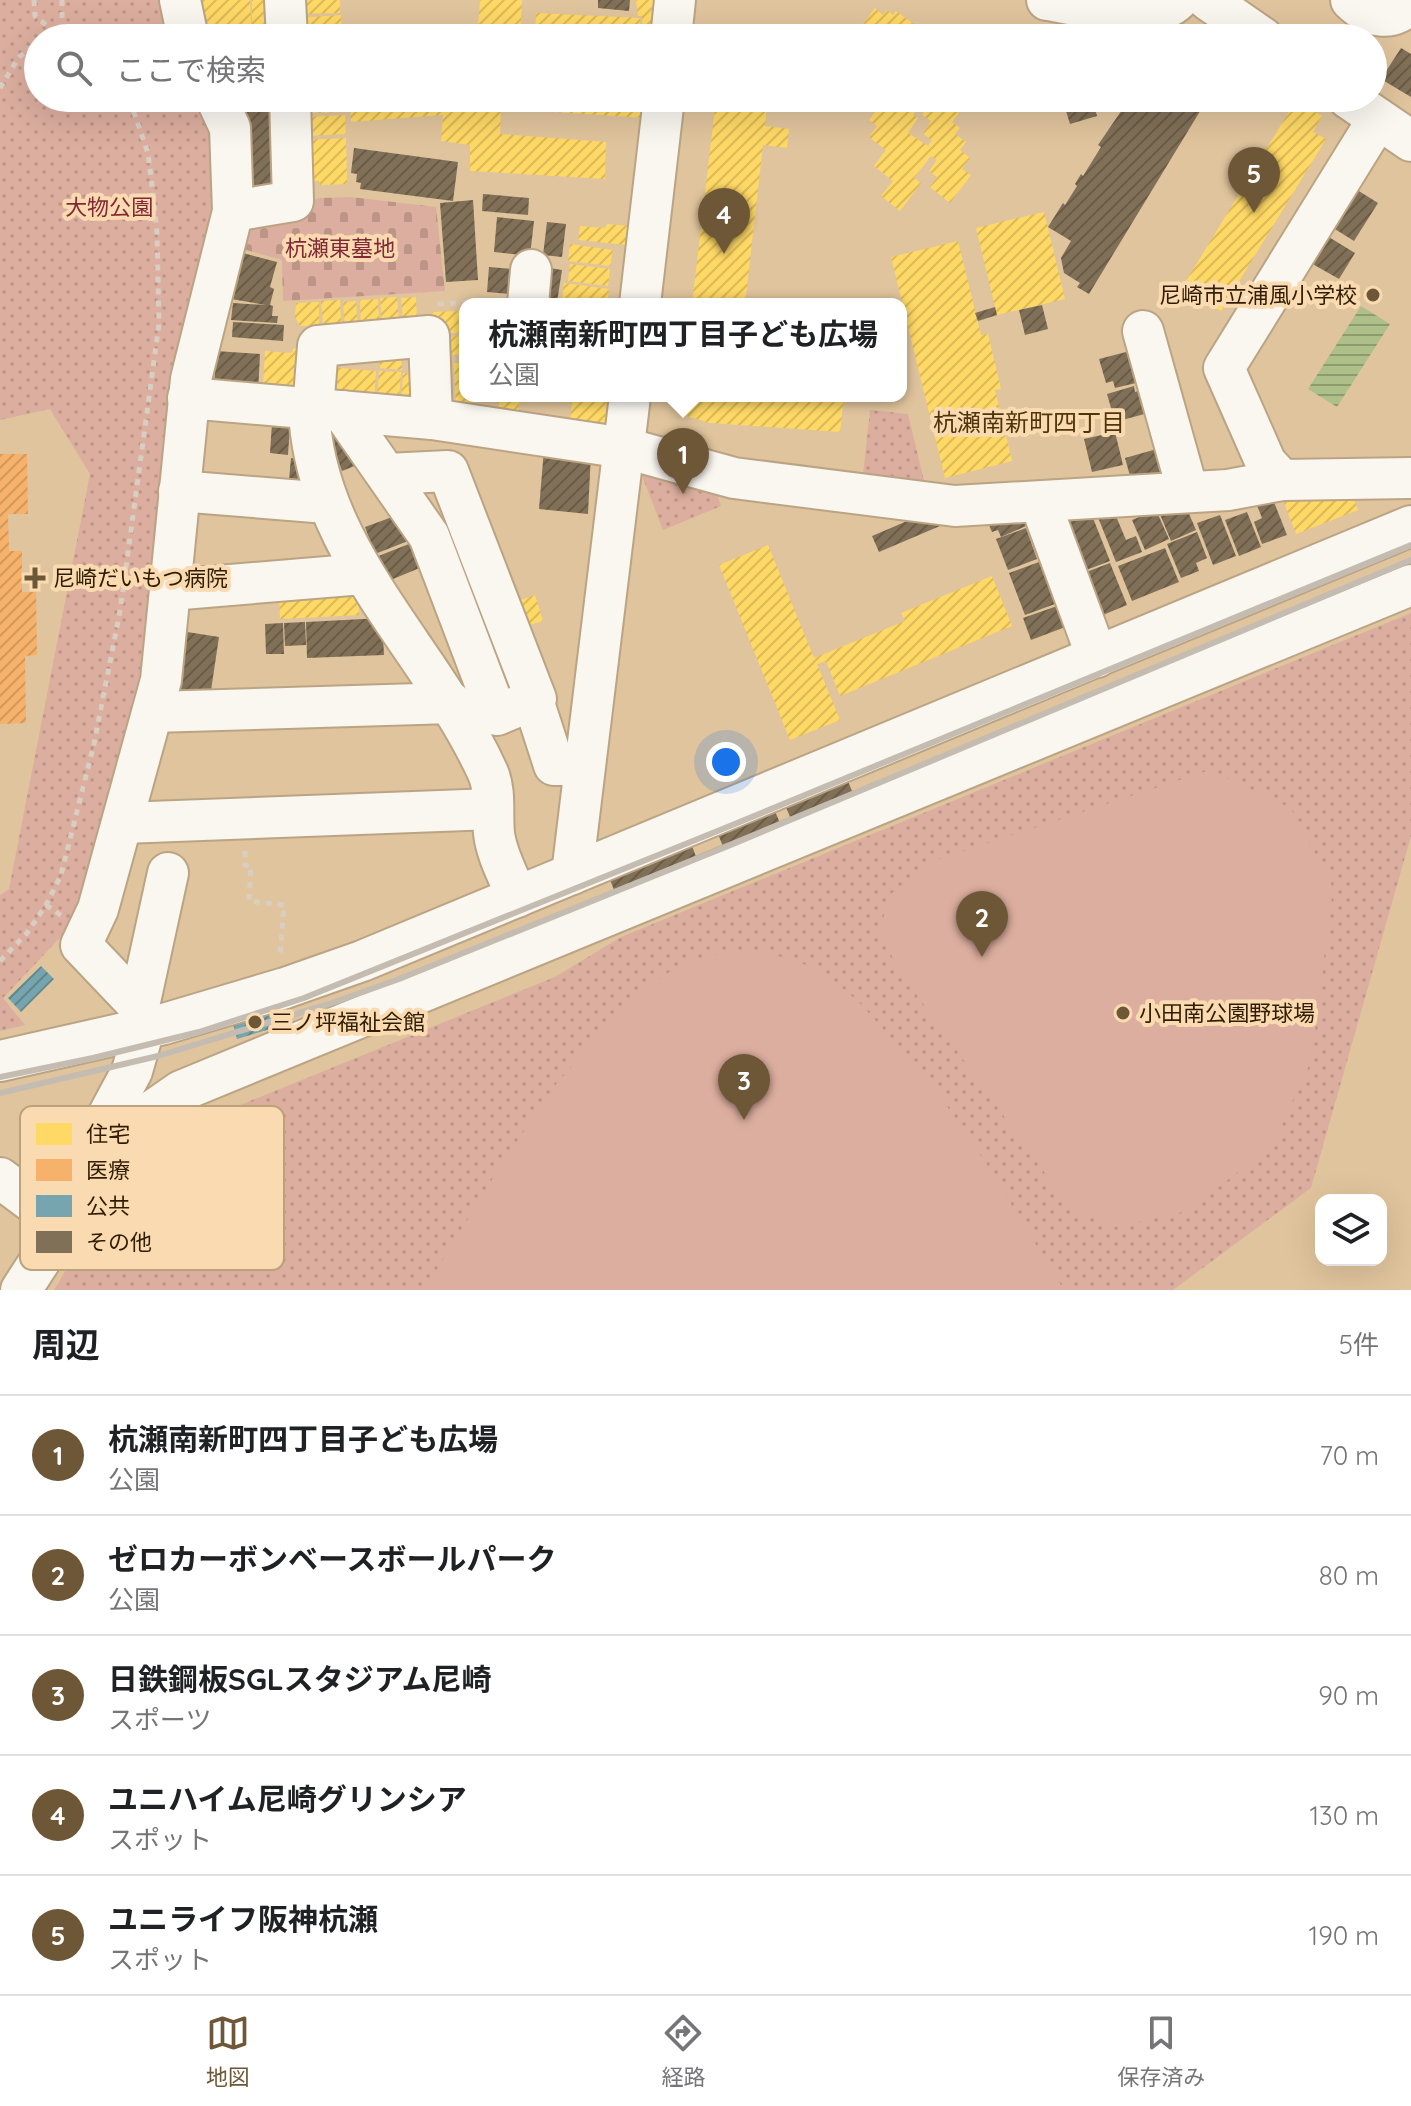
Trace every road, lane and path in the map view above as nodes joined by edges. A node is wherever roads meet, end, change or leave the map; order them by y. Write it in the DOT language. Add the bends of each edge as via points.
graph roads {
  1 [pos="34,0"];
  2 [pos="62,0"];
  3 [pos="180,0"];
  4 [pos="285,0"];
  5 [pos="675,0"];
  6 [pos="1047,0"];
  7 [pos="1178,0"];
  8 [pos="1208,0"];
  9 [pos="1351,0"];
  10 [pos="1358,0"];
  11 [pos="1373,0"];
  12 [pos="1411,0"];
  13 [pos="45,24"];
  14 [pos="62,24"];
  15 [pos="185,24"];
  16 [pos="286,24"];
  17 [pos="672,24"];
  18 [pos="1243,24"];
  19 [pos="24,53"];
  20 [pos="0,88"];
  21 [pos="134,112"];
  22 [pos="223,112"];
  23 [pos="290,112"];
  24 [pos="662,112"];
  25 [pos="1361,112"];
  26 [pos="1369,112"];
  27 [pos="1411,141"];
  28 [pos="233,211"];
  29 [pos="641,298"];
  30 [pos="1143,331"];
  31 [pos="188,398"];
  32 [pos="629,402"];
  33 [pos="321,410"];
  34 [pos="432,419"];
  35 [pos="625,448"];
  36 [pos="387,474"];
  37 [pos="1411,478"];
  38 [pos="1282,480"];
  39 [pos="179,491"];
  40 [pos="1188,492"];
  41 [pos="1040,502"];
  42 [pos="327,503"];
  43 [pos="1411,526"];
  44 [pos="363,574"];
  45 [pos="1411,585"];
  46 [pos="170,590"];
  47 [pos="1097,657"];
  48 [pos="533,700"];
  49 [pos="452,703"];
  50 [pos="153,712"];
  51 [pos="585,765"];
  52 [pos="493,809"];
  53 [pos="244,818"];
  54 [pos="123,823"];
  55 [pos="168,873"];
  56 [pos="572,874"];
  57 [pos="517,897"];
  58 [pos="0,961"];
  59 [pos="279,966"];
  60 [pos="141,1017"];
  61 [pos="0,1061"];
  62 [pos="114,1106"];
  63 [pos="159,1106"];
  64 [pos="0,1178"];
  65 [pos="20,1193"];
  66 [pos="34,1270"];
  67 [pos="21,1290"];
  1 -- 13 [label="path" via="35,16"];
  2 -- 14 [label="path"];
  3 -- 15 [label="street"];
  4 -- 16 [label="street"];
  5 -- 17 [label="street"];
  6 -- 7 [label="street" via="1143,14 1171,8"];
  8 -- 18 [label="street"];
  9 -- 12 [label="street" via="1379,16 1394,15"];
  10 -- 11 [label="street"];
  19 -- 20 [label="path"];
  21 -- 58 [label="path" via="148,153 153,193 159,324 120,611 61,875 27,933"];
  22 -- 28 [label="street" via="230,128"];
  23 -- 28 [label="street" via="293,201"];
  24 -- 29 [label="street"];
  25 -- 38 [label="street" via="1224,368 1266,463"];
  26 -- 27 [label="street"];
  28 -- 31 [label="street"];
  30 -- 40 [label="street" via="1169,379"];
  31 -- 33 [label="street"];
  31 -- 39 [label="street"];
  32 -- 35 [label="street"];
  33 -- 34 [label="street"];
  33 -- 34 [label="street" via="318,346 429,336"];
  33 -- 36 [label="street"];
  33 -- 42 [label="street" via="310,440"];
  34 -- 35 [label="street"];
  35 -- 41 [label="street" via="734,478 955,506"];
  35 -- 51 [label="street"];
  36 -- 48 [label="street" via="429,536 497,715"];
  36 -- 48 [label="street" via="448,471"];
  37 -- 38 [label="street"];
  38 -- 40 [label="street"];
  39 -- 42 [label="street"];
  39 -- 46 [label="street"];
  40 -- 41 [label="street"];
  41 -- 47 [label="street"];
  42 -- 44 [label="street"];
  43 -- 47 [label="street"];
  44 -- 46 [label="street"];
  44 -- 49 [label="street"];
  45 -- 63 [label="street" via="181,1091"];
  46 -- 50 [label="street"];
  47 -- 56 [label="street"];
  48 -- 51 [label="street" via="554,765"];
  49 -- 50 [label="street"];
  49 -- 52 [label="street" via="490,777"];
  50 -- 54 [label="street"];
  51 -- 56 [label="street"];
  52 -- 53 [label="street"];
  52 -- 57 [label="street" via="494,837"];
  53 -- 54 [label="street"];
  53 -- 59 [label="path" via="245,865 251,866 249,901 284,905"];
  54 -- 60 [label="street" via="98,909 81,945"];
  55 -- 60 [label="street"];
  56 -- 57 [label="street"];
  57 -- 60 [label="street" via="310,979"];
  60 -- 61 [label="street"];
  60 -- 62 [label="street" via="132,1071"];
  64 -- 65 [label="street"];
  66 -- 67 [label="street"];
}
